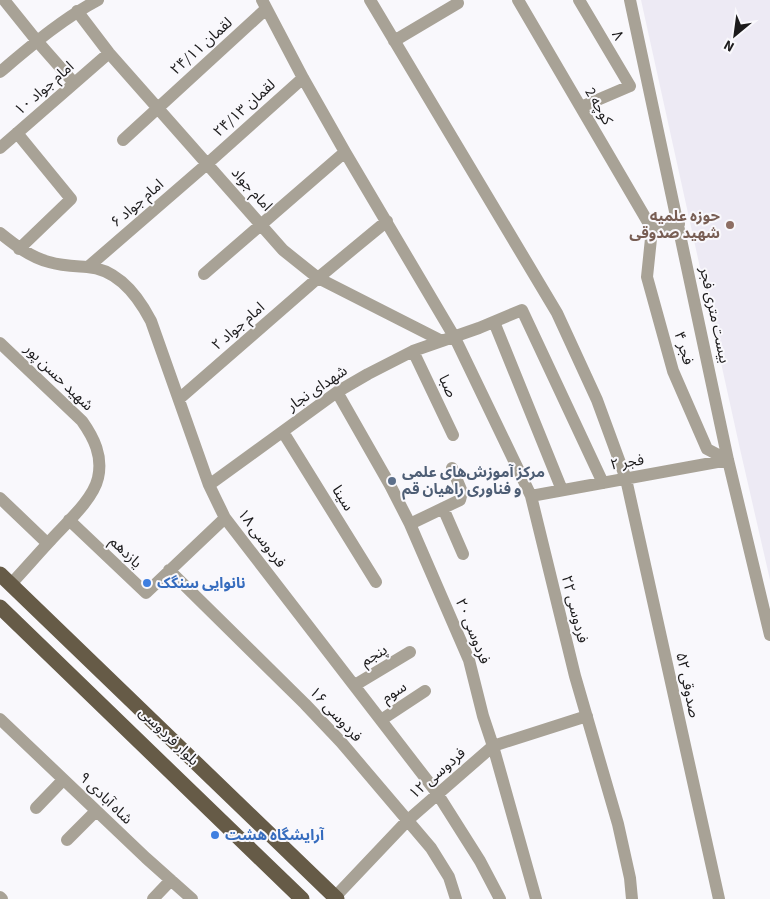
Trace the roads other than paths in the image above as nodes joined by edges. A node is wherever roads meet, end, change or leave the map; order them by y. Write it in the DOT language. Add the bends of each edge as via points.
graph roads {
  1 [pos="4,0"];
  2 [pos="98,0"];
  3 [pos="370,0"];
  4 [pos="518,0"];
  5 [pos="579,0"];
  6 [pos="630,0"];
  7 [pos="458,3"];
  8 [pos="264,5"];
  9 [pos="77,12"];
  10 [pos="37,41"];
  11 [pos="394,41"];
  12 [pos="109,53"];
  13 [pos="0,72"];
  14 [pos="303,78"];
  15 [pos="74,83"];
  16 [pos="581,107"];
  17 [pos="158,108"];
  18 [pos="17,133"];
  19 [pos="123,140"];
  20 [pos="0,148"];
  21 [pos="345,152"];
  22 [pos="207,164"];
  23 [pos="387,221"];
  24 [pos="261,223"];
  25 [pos="679,224"];
  26 [pos="652,229"];
  27 [pos="0,233"];
  28 [pos="19,249"];
  29 [pos="88,267"];
  30 [pos="204,274"];
  31 [pos="318,278"];
  32 [pos="494,322"];
  33 [pos="455,338"];
  34 [pos="442,341"];
  35 [pos="0,343"];
  36 [pos="414,351"];
  37 [pos="337,392"];
  38 [pos="178,400"];
  39 [pos="283,432"];
  40 [pos="453,435"];
  41 [pos="728,460"];
  42 [pos="452,468"];
  43 [pos="626,478"];
  44 [pos="603,483"];
  45 [pos="209,485"];
  46 [pos="562,490"];
  47 [pos="531,496"];
  48 [pos="0,498"];
  49 [pos="443,508"];
  50 [pos="225,518"];
  51 [pos="69,520"];
  52 [pos="410,524"];
  53 [pos="47,543"];
  54 [pos="463,554"];
  55 [pos="169,570"];
  56 [pos="6,579"];
  57 [pos="376,582"];
  58 [pos="0,607"];
  59 [pos="770,635"];
  60 [pos="410,652"];
  61 [pos="355,686"];
  62 [pos="425,691"];
  63 [pos="587,716"];
  64 [pos="0,720"];
  65 [pos="381,720"];
  66 [pos="494,746"];
  67 [pos="63,780"];
  68 [pos="437,793"];
  69 [pos="36,808"];
  70 [pos="96,811"];
  71 [pos="408,820"];
  72 [pos="67,840"];
  73 [pos="171,880"];
  74 [pos="336,898"];
  75 [pos="153,899"];
  76 [pos="192,899"];
  77 [pos="302,899"];
  78 [pos="456,899"];
  79 [pos="500,899"];
  80 [pos="536,899"];
  81 [pos="632,899"];
  82 [pos="720,899"];
  1 -- 10 [label="street"];
  2 -- 9 [label="street"];
  3 -- 11 [label="street, صدوقی ۵۲"];
  4 -- 16 [label="street, کوچه 2"];
  5 -- 16 [label="street, ۸" via="630,86"];
  6 -- 25 [label="street, بیست متری فجر"];
  7 -- 11 [label="street"];
  8 -- 14 [label="street, فردوسی ۲۲"];
  8 -- 17 [label="street, لقمان ۲۴/۱۱"];
  9 -- 10 [label="street"];
  9 -- 12 [label="street, امام جواد"];
  10 -- 13 [label="street"];
  10 -- 15 [label="street"];
  11 -- 43 [label="street, صدوقی ۵۲" via="557,313 597,400"];
  12 -- 15 [label="street, امام جواد ۱۰"];
  12 -- 17 [label="street, امام جواد"];
  14 -- 21 [label="street, فردوسی ۲۲"];
  14 -- 22 [label="street, لقمان ۲۴/۱۳"];
  15 -- 18 [label="street, امام جواد ۱۰"];
  16 -- 26 [label="street, کوچه 2"];
  17 -- 19 [label="street, لقمان ۲۴/۱۱"];
  17 -- 22 [label="street, امام جواد"];
  18 -- 20 [label="street, امام جواد ۱۰"];
  18 -- 28 [label="street" via="71,200"];
  21 -- 23 [label="street, فردوسی ۲۲"];
  21 -- 24 [label="street"];
  22 -- 24 [label="street, امام جواد"];
  22 -- 29 [label="street, امام جواد ۶"];
  23 -- 31 [label="street, امام جواد ۲"];
  23 -- 33 [label="street, فردوسی ۲۲"];
  24 -- 30 [label="street"];
  24 -- 31 [label="street, امام جواد" via="283,250"];
  25 -- 26 [label="street"];
  25 -- 41 [label="street, بیست متری فجر"];
  26 -- 41 [label="street, فجر ۴" via="647,277 673,371 707,449"];
  27 -- 28 [label="street, فردوسی ۱۸"];
  28 -- 29 [label="street, فردوسی ۱۸" via="47,262"];
  29 -- 38 [label="street, فردوسی ۱۸" via="108,273 120,281 143,306"];
  31 -- 34 [label="street, امام جواد"];
  31 -- 38 [label="street, امام جواد ۲"];
  32 -- 33 [label="street, شهدای نجار"];
  32 -- 44 [label="street, شهدای نجار" via="522,310"];
  32 -- 46 [label="street"];
  33 -- 34 [label="street, شهدای نجار"];
  33 -- 47 [label="street, فردوسی ۲۲"];
  34 -- 36 [label="street, شهدای نجار"];
  35 -- 51 [label="street, شهید حسن پور" via="82,421 93,436 98,450 98,478 90,494"];
  36 -- 37 [label="street, شهدای نجار"];
  36 -- 40 [label="street, صبا"];
  37 -- 39 [label="street, شهدای نجار"];
  37 -- 52 [label="street, فردوسی ۲۰"];
  38 -- 45 [label="street, فردوسی ۱۸"];
  39 -- 45 [label="street, شهدای نجار"];
  39 -- 57 [label="street, سینا"];
  41 -- 43 [label="street, فجر ۲"];
  41 -- 59 [label="street, بیست متری فجر"];
  42 -- 49 [label="street" via="462,496"];
  43 -- 44 [label="street, فجر ۲"];
  43 -- 82 [label="street, صدوقی ۵۲"];
  44 -- 46 [label="street, فجر ۲"];
  45 -- 50 [label="street, فردوسی ۱۸"];
  46 -- 47 [label="street, فجر ۲"];
  47 -- 63 [label="street, فردوسی ۲۲"];
  48 -- 53 [label="street"];
  49 -- 52 [label="street"];
  49 -- 54 [label="street"];
  50 -- 55 [label="street, یازدهم"];
  50 -- 61 [label="street, فردوسی ۱۸"];
  51 -- 53 [label="street, شهید حسن پور"];
  51 -- 55 [label="street, یازدهم" via="146,593"];
  52 -- 66 [label="street, فردوسی ۲۰" via="469,660"];
  53 -- 56 [label="street, شهید حسن پور"];
  55 -- 71 [label="street, فردوسی ۱۶" via="305,704"];
  56 -- 74 [label="main road, بلوار فردوسی"];
  58 -- 77 [label="main road, بلوار فردوسی"];
  60 -- 61 [label="street, پنجم"];
  61 -- 65 [label="street, فردوسی ۱۸"];
  62 -- 65 [label="street, سوم"];
  63 -- 66 [label="street, فردوسی ۱۲"];
  63 -- 81 [label="street, فردوسی ۲۲" via="618,824"];
  64 -- 67 [label="street, شاه آبادی ۹"];
  65 -- 68 [label="street, فردوسی ۱۸"];
  66 -- 68 [label="street, فردوسی ۱۲"];
  66 -- 80 [label="street, فردوسی ۲۰"];
  67 -- 69 [label="street"];
  67 -- 70 [label="street, شاه آبادی ۹"];
  68 -- 71 [label="street, فردوسی ۱۲"];
  68 -- 79 [label="street, فردوسی ۱۸"];
  70 -- 72 [label="street"];
  70 -- 73 [label="street, شاه آبادی ۹"];
  71 -- 74 [label="street, فردوسی ۱۲"];
  71 -- 78 [label="street, فردوسی ۱۶" via="432,848 449,877"];
  73 -- 75 [label="street"];
  73 -- 76 [label="street, شاه آبادی ۹"];
}
